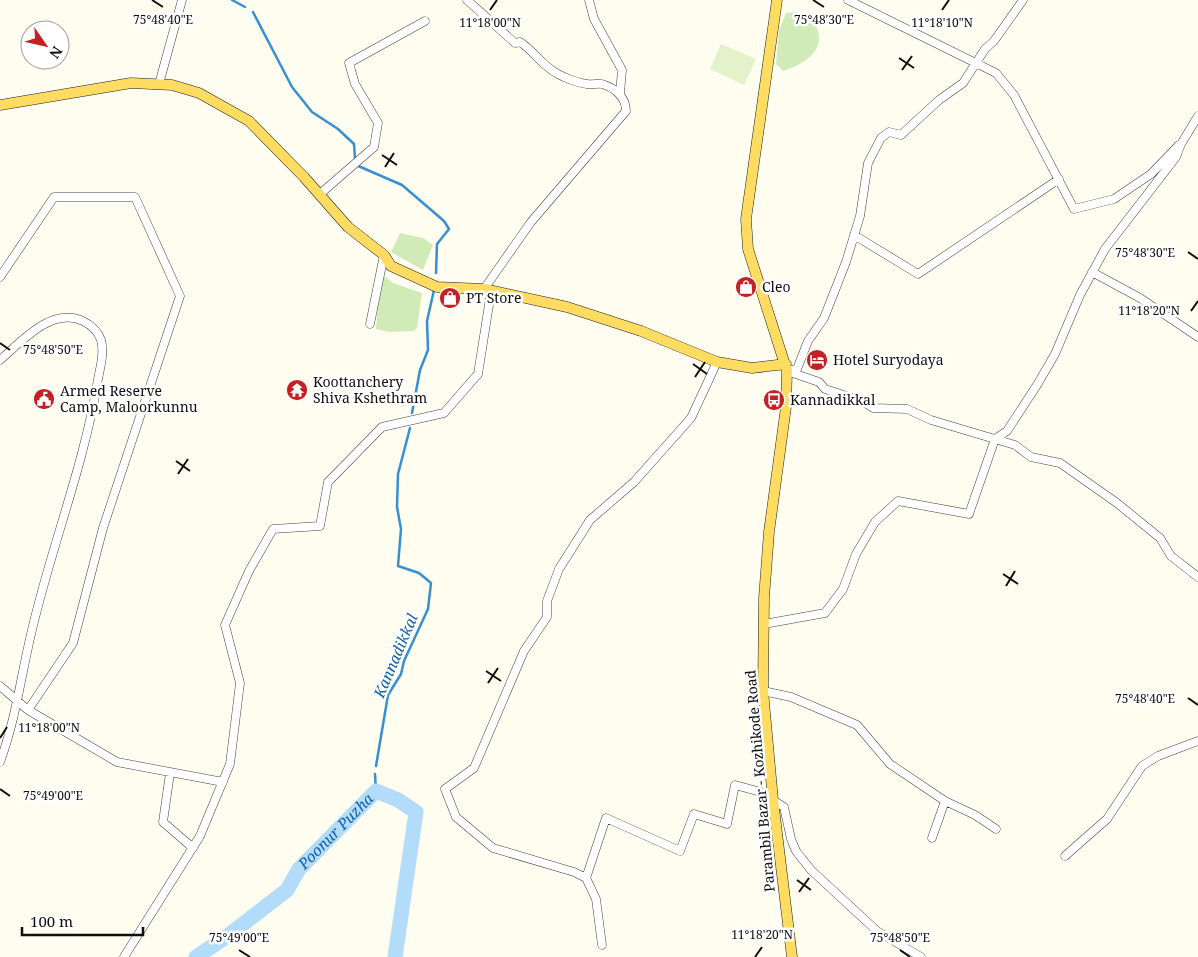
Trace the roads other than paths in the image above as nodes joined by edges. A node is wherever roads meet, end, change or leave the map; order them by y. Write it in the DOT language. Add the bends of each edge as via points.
graph roads {
  1 [pos="182,0"];
  2 [pos="467,0"];
  3 [pos="589,0"];
  4 [pos="776,0"];
  5 [pos="848,0"];
  6 [pos="1024,0"];
  7 [pos="425,21"];
  8 [pos="976,62"];
  9 [pos="159,84"];
  10 [pos="620,93"];
  11 [pos="0,105"];
  12 [pos="1198,116"];
  13 [pos="1181,144"];
  14 [pos="1059,179"];
  15 [pos="320,194"];
  16 [pos="854,235"];
  17 [pos="384,255"];
  18 [pos="1092,272"];
  19 [pos="0,277"];
  20 [pos="487,290"];
  21 [pos="370,324"];
  22 [pos="1198,337"];
  23 [pos="0,360"];
  24 [pos="717,362"];
  25 [pos="787,368"];
  26 [pos="994,439"];
  27 [pos="1198,577"];
  28 [pos="764,624"];
  29 [pos="0,686"];
  30 [pos="763,691"];
  31 [pos="18,701"];
  32 [pos="28,710"];
  33 [pos="1198,741"];
  34 [pos="0,762"];
  35 [pos="170,773"];
  36 [pos="223,782"];
  37 [pos="773,798"];
  38 [pos="945,801"];
  39 [pos="996,829"];
  40 [pos="932,838"];
  41 [pos="193,848"];
  42 [pos="1065,856"];
  43 [pos="586,878"];
  44 [pos="602,945"];
  45 [pos="124,957"];
  46 [pos="792,957"];
  47 [pos="920,957"];
  1 -- 9 [label="street"];
  2 -- 10 [label="street" via="515,43 520,42 531,49 536,58 557,74 586,84 602,84"];
  3 -- 10 [label="street" via="594,19 622,70"];
  4 -- 25 [label="main road" via="746,219 748,249"];
  5 -- 8 [label="street"];
  6 -- 8 [label="street"];
  7 -- 15 [label="street" via="349,63 355,84 378,122 374,146"];
  8 -- 14 [label="street" via="996,73 1014,95"];
  8 -- 16 [label="street" via="963,83 901,135 889,132 880,138 868,163"];
  9 -- 11 [label="main road" via="131,82"];
  9 -- 15 [label="main road" via="200,93 249,121"];
  10 -- 20 [label="street" via="626,102 626,111 531,222"];
  12 -- 13 [label="street"];
  13 -- 14 [label="street" via="1151,174 1114,200 1074,209"];
  13 -- 18 [label="street" via="1176,157 1112,238"];
  14 -- 16 [label="street" via="918,274"];
  15 -- 17 [label="main road" via="348,227"];
  16 -- 25 [label="street" via="824,318 808,341 797,368"];
  17 -- 20 [label="main road" via="391,266 437,287"];
  17 -- 21 [label="street"];
  18 -- 22 [label="street" via="1140,298"];
  18 -- 26 [label="street" via="1055,354 1037,385 1007,431"];
  19 -- 32 [label="street" via="54,197 135,197 180,296 103,528 74,643"];
  20 -- 24 [label="main road" via="567,307 640,331"];
  20 -- 36 [label="street" via="478,374 444,413 382,427 328,482 320,526 273,529 249,571 225,625 240,683 232,756"];
  23 -- 31 [label="street" via="30,334 57,318 74,317 92,326 103,352 90,426 32,630"];
  24 -- 25 [label="main road" via="752,368"];
  24 -- 43 [label="street" via="691,418 634,482 590,520 559,569 547,602 547,617 524,651 474,768 445,789 456,817 493,848"];
  25 -- 26 [label="street" via="819,382 825,389 873,408 907,409 931,420"];
  25 -- 28 [label="main road, Parambil Bazar - Kozhikode Road"];
  26 -- 27 [label="street" via="1014,445 1031,457 1060,463 1160,538 1171,556"];
  26 -- 28 [label="street" via="969,514 898,501 875,522 856,554 843,590 825,613"];
  28 -- 30 [label="main road, Parambil Bazar - Kozhikode Road"];
  29 -- 31 [label="street"];
  30 -- 37 [label="main road, Parambil Bazar - Kozhikode Road"];
  30 -- 38 [label="street" via="791,697 857,725 890,764"];
  31 -- 32 [label="street"];
  31 -- 34 [label="street"];
  32 -- 35 [label="street" via="117,762"];
  33 -- 42 [label="street" via="1158,756 1142,766 1107,819"];
  35 -- 36 [label="street"];
  35 -- 41 [label="street" via="163,822"];
  36 -- 41 [label="street"];
  37 -- 43 [label="street" via="736,785 727,824 694,814 680,851 606,818"];
  37 -- 46 [label="main road, Parambil Bazar - Kozhikode Road"];
  37 -- 47 [label="street" via="784,807 796,851 811,870 877,931"];
  38 -- 39 [label="street" via="975,814"];
  38 -- 40 [label="street"];
  41 -- 45 [label="street"];
  43 -- 44 [label="street" via="596,899"];
}
